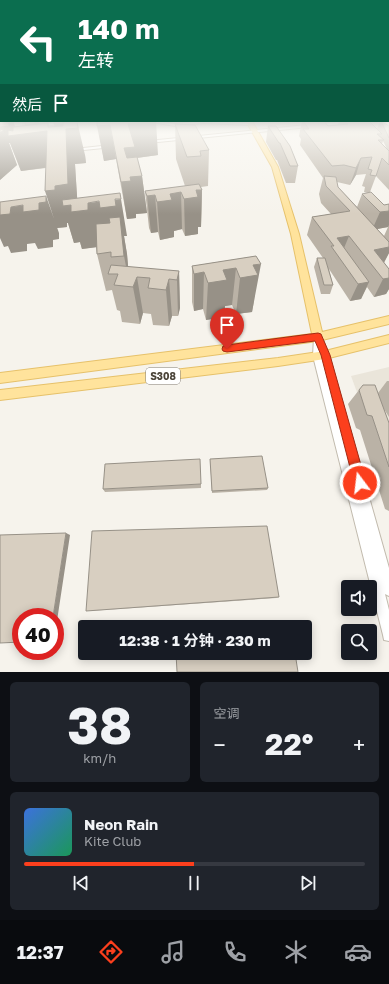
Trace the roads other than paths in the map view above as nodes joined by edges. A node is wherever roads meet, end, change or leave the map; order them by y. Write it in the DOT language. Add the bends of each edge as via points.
graph roads {
  1 [pos="266,151"];
  2 [pos="389,320"];
  3 [pos="318,337"];
  4 [pos="389,339"];
  5 [pos="321,355"];
  6 [pos="0,378"];
  7 [pos="0,395"];
  8 [pos="389,590"];
  9 [pos="389,635"];
  1 -- 3 [label="main road" via="275,167 295,234"];
  2 -- 3 [label="main road, S308"];
  3 -- 5 [label="street"];
  3 -- 6 [label="main road, S308"];
  4 -- 5 [label="main road, S308"];
  5 -- 7 [label="main road, S308"];
  5 -- 8 [label="street"];
  5 -- 9 [label="street" via="325,384"];
}
